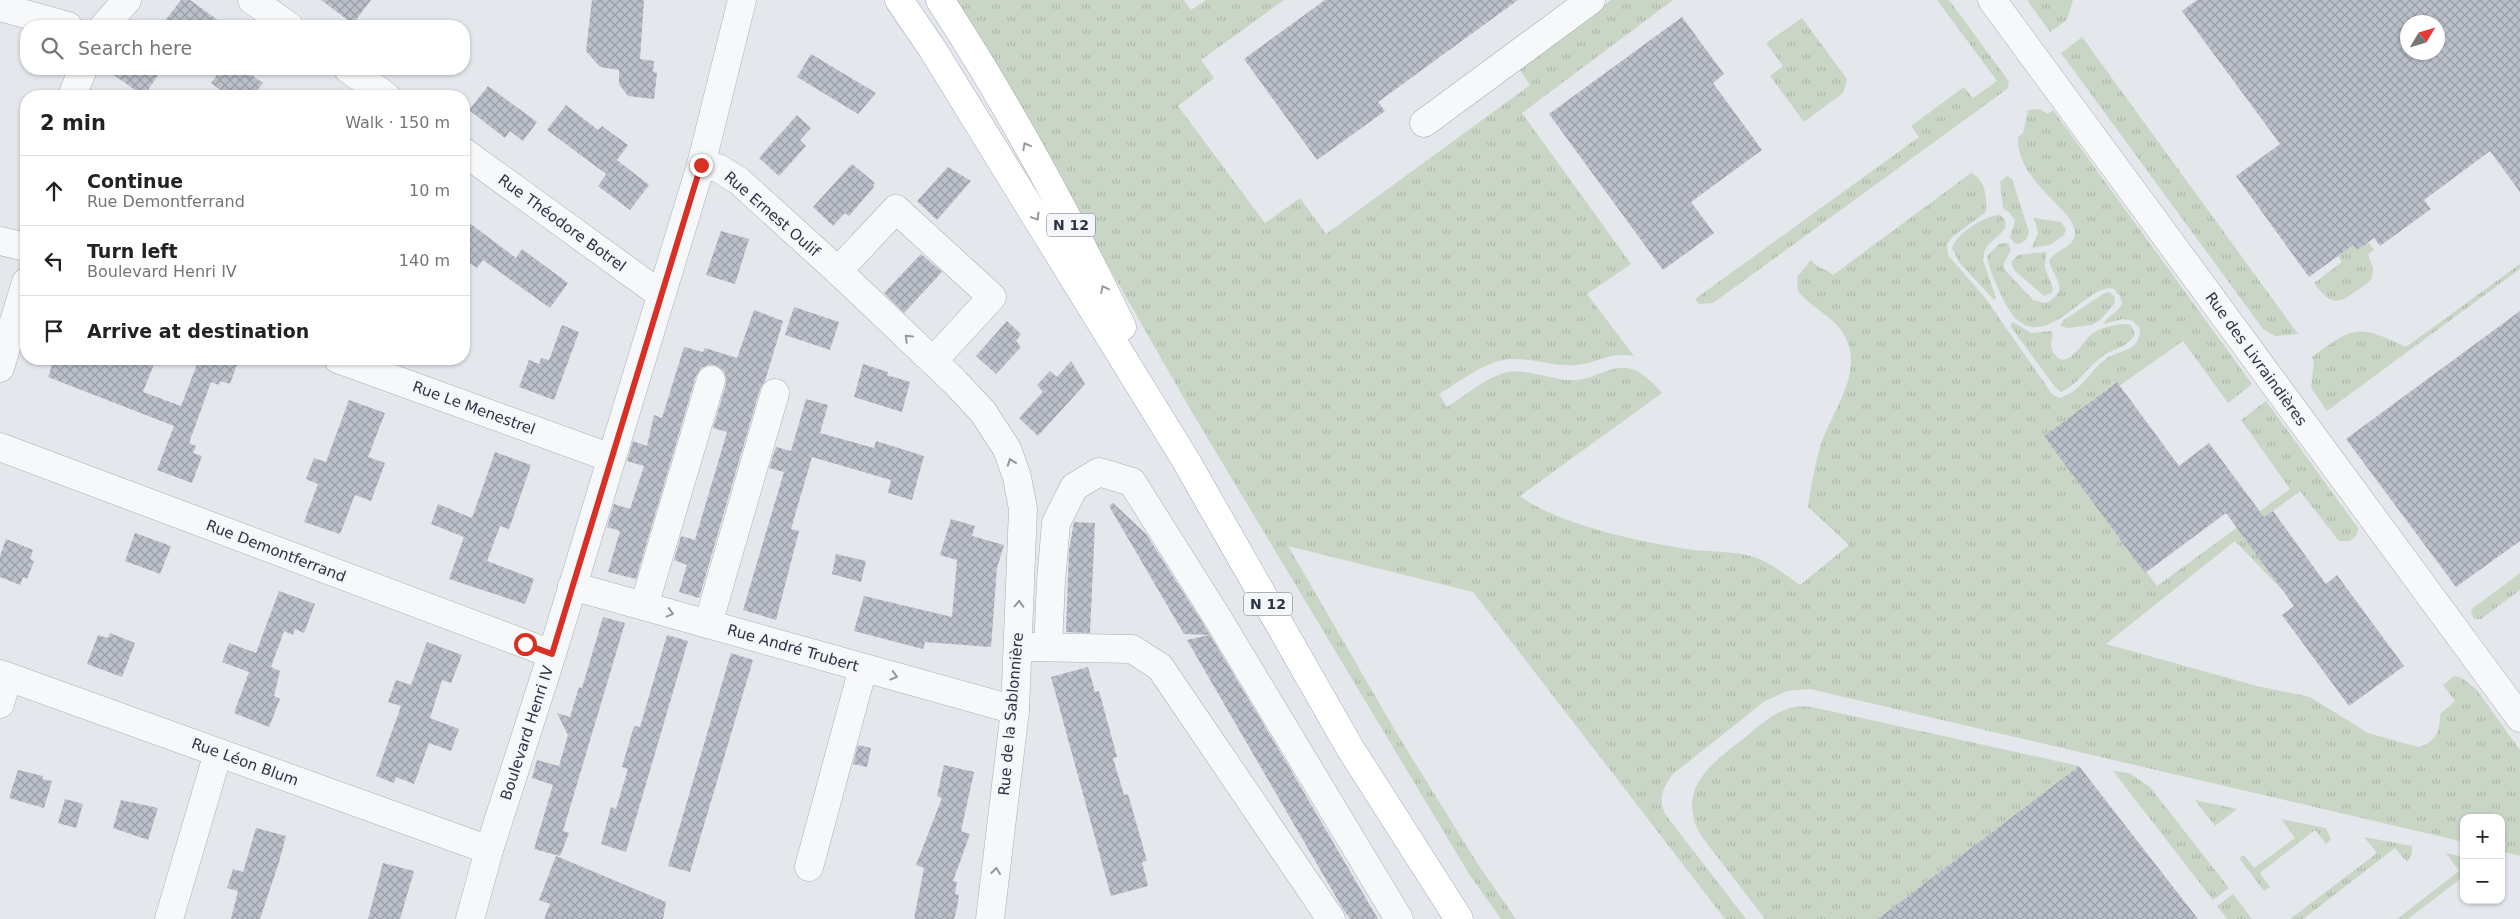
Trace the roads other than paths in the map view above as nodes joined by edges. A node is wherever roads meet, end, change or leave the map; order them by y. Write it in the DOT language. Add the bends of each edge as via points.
graph roads {
  1 [pos="127,0"];
  2 [pos="252,0"];
  3 [pos="742,0"];
  4 [pos="885,0"];
  5 [pos="899,0"];
  6 [pos="940,0"];
  7 [pos="1591,0"];
  8 [pos="1992,0"];
  9 [pos="0,7"];
  10 [pos="47,20"];
  11 [pos="109,20"];
  12 [pos="280,20"];
  13 [pos="81,75"];
  14 [pos="356,75"];
  15 [pos="74,90"];
  16 [pos="378,90"];
  17 [pos="1424,123"];
  18 [pos="470,156"];
  19 [pos="701,165"];
  20 [pos="1011,175"];
  21 [pos="0,241"];
  22 [pos="20,246"];
  23 [pos="838,271"];
  24 [pos="660,294"];
  25 [pos="20,302"];
  26 [pos="933,361"];
  27 [pos="355,365"];
  28 [pos="0,368"];
  29 [pos="711,380"];
  30 [pos="775,393"];
  31 [pos="0,447"];
  32 [pos="611,458"];
  33 [pos="1185,459"];
  34 [pos="1024,509"];
  35 [pos="572,586"];
  36 [pos="644,606"];
  37 [pos="708,624"];
  38 [pos="1018,647"];
  39 [pos="1048,647"];
  40 [pos="552,654"];
  41 [pos="863,668"];
  42 [pos="4,675"];
  43 [pos="0,704"];
  44 [pos="1014,710"];
  45 [pos="2520,718"];
  46 [pos="218,753"];
  47 [pos="489,850"];
  48 [pos="809,867"];
  49 [pos="169,919"];
  50 [pos="470,919"];
  51 [pos="990,919"];
  52 [pos="1331,919"];
  53 [pos="1399,919"];
  54 [pos="1458,919"];
  1 -- 11 [label="street"];
  2 -- 12 [label="street"];
  3 -- 19 [label="street, Boulevard Henri IV"];
  4 -- 20 [label="main road, N 12" via="981,150"];
  5 -- 20 [label="main road, N 12"];
  33 -- 6 [label="main road, N 12, one-way" via="1087,253 974,53"];
  7 -- 17 [label="street"];
  8 -- 45 [label="street, Rue des Livraindières"];
  9 -- 10 [label="street"];
  13 -- 15 [label="street"];
  14 -- 16 [label="street"];
  18 -- 24 [label="street, Rue Théodore Botrel"];
  19 -- 23 [label="street, Rue Ernest Oulif" via="718,168 739,181"];
  19 -- 24 [label="street, Boulevard Henri IV"];
  20 -- 33 [label="main road, N 12, one-way"];
  21 -- 22 [label="street"];
  26 -- 23 [label="street, Rue Ernest Oulif, one-way"];
  23 -- 26 [label="street" via="896,210 992,297"];
  24 -- 32 [label="street, Boulevard Henri IV"];
  25 -- 28 [label="street"];
  34 -- 26 [label="street, Rue Ernest Oulif, one-way" via="1007,449 983,412"];
  27 -- 32 [label="street, Rue Le Menestrel"];
  29 -- 36 [label="street"];
  30 -- 37 [label="street"];
  31 -- 40 [label="street, Rue Demontferrand"];
  32 -- 35 [label="street, Boulevard Henri IV"];
  33 -- 54 [label="main road, N 12" via="1350,748"];
  38 -- 34 [label="street, Rue de la Sablonnière, one-way"];
  35 -- 36 [label="street, Rue André Trubert"];
  35 -- 40 [label="street, Boulevard Henri IV"];
  36 -- 37 [label="street, Rue André Trubert, one-way"];
  37 -- 41 [label="street, Rue André Trubert"];
  38 -- 39 [label="street"];
  38 -- 44 [label="street, Rue de la Sablonnière"];
  39 -- 52 [label="street" via="1132,649 1160,667"];
  39 -- 53 [label="street" via="1056,523 1074,487 1099,472 1132,482"];
  40 -- 47 [label="street, Boulevard Henri IV"];
  41 -- 44 [label="street, Rue André Trubert, one-way"];
  41 -- 48 [label="street"];
  42 -- 43 [label="street"];
  42 -- 46 [label="street, Rue Léon Blum"];
  51 -- 44 [label="street, Rue de la Sablonnière, one-way"];
  46 -- 47 [label="street, Rue Léon Blum"];
  46 -- 49 [label="street"];
  47 -- 50 [label="street, Boulevard Henri IV"];
}
